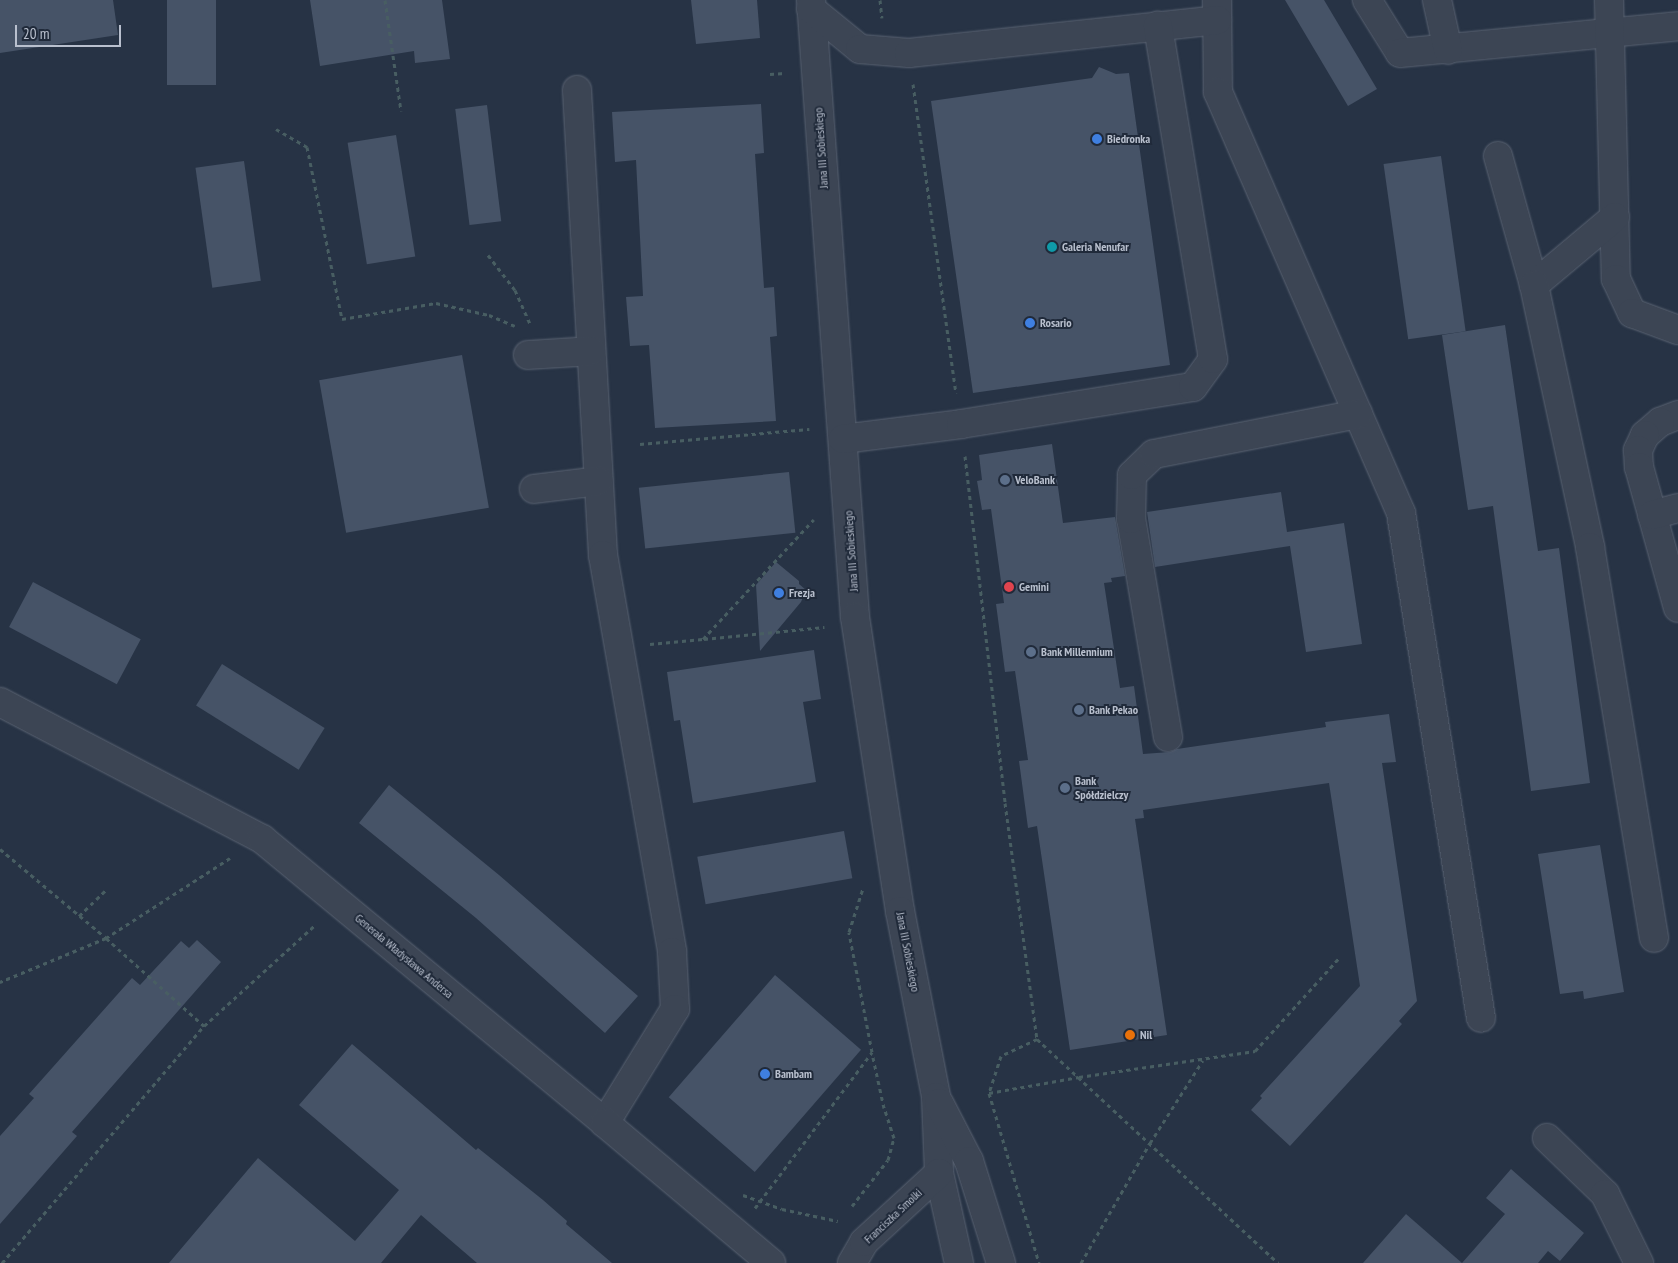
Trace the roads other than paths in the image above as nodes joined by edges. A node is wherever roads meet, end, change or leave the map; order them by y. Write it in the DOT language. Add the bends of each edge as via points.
graph roads {
  1 [pos="1367,0"];
  2 [pos="1437,0"];
  3 [pos="1609,0"];
  4 [pos="811,4"];
  5 [pos="1217,10"];
  6 [pos="1158,26"];
  7 [pos="1678,26"];
  8 [pos="1610,32"];
  9 [pos="1448,50"];
  10 [pos="577,90"];
  11 [pos="1498,156"];
  12 [pos="1615,217"];
  13 [pos="1534,285"];
  14 [pos="1678,330"];
  15 [pos="591,351"];
  16 [pos="528,356"];
  17 [pos="1358,414"];
  18 [pos="1678,415"];
  19 [pos="843,439"];
  20 [pos="599,481"];
  21 [pos="534,489"];
  22 [pos="1678,508"];
  23 [pos="1652,515"];
  24 [pos="1678,608"];
  25 [pos="0,702"];
  26 [pos="1168,737"];
  27 [pos="1654,938"];
  28 [pos="1481,1018"];
  29 [pos="936,1097"];
  30 [pos="605,1122"];
  31 [pos="1548,1138"];
  32 [pos="939,1173"];
  33 [pos="772,1263"];
  34 [pos="852,1263"];
  35 [pos="960,1263"];
  36 [pos="1001,1263"];
  37 [pos="1640,1263"];
  1 -- 9 [label="street" via="1400,53"];
  2 -- 9 [label="street"];
  3 -- 8 [label="street"];
  4 -- 6 [label="street" via="860,49 908,54"];
  4 -- 19 [label="street, Jana III Sobieskiego"];
  5 -- 6 [label="street"];
  5 -- 17 [label="street" via="1218,92"];
  6 -- 19 [label="street" via="1213,359 1193,387 961,424"];
  7 -- 8 [label="street"];
  8 -- 9 [label="street"];
  8 -- 12 [label="street"];
  10 -- 15 [label="street"];
  11 -- 13 [label="street"];
  12 -- 13 [label="street"];
  12 -- 14 [label="street" via="1616,279 1632,313"];
  13 -- 27 [label="street" via="1590,547"];
  15 -- 16 [label="street"];
  15 -- 20 [label="street"];
  17 -- 26 [label="street" via="1154,454 1132,475 1131,518"];
  17 -- 28 [label="street" via="1401,513"];
  18 -- 23 [label="street" via="1660,422 1645,434 1638,450 1639,467"];
  19 -- 29 [label="street, Jana III Sobieskiego" via="855,617 900,911"];
  20 -- 21 [label="street"];
  20 -- 30 [label="street" via="603,555 672,952 675,1008"];
  22 -- 23 [label="street"];
  23 -- 24 [label="street"];
  25 -- 30 [label="street, Generała Władysława Andersa" via="262,839"];
  29 -- 32 [label="street, Jana III Sobieskiego"];
  29 -- 36 [label="street, Jana III Sobieskiego" via="969,1161"];
  30 -- 33 [label="street, Generała Władysława Andersa"];
  31 -- 37 [label="street" via="1605,1194"];
  32 -- 34 [label="street, Franciszka Smolki" via="864,1242"];
  32 -- 35 [label="street, Jana III Sobieskiego"];
}
